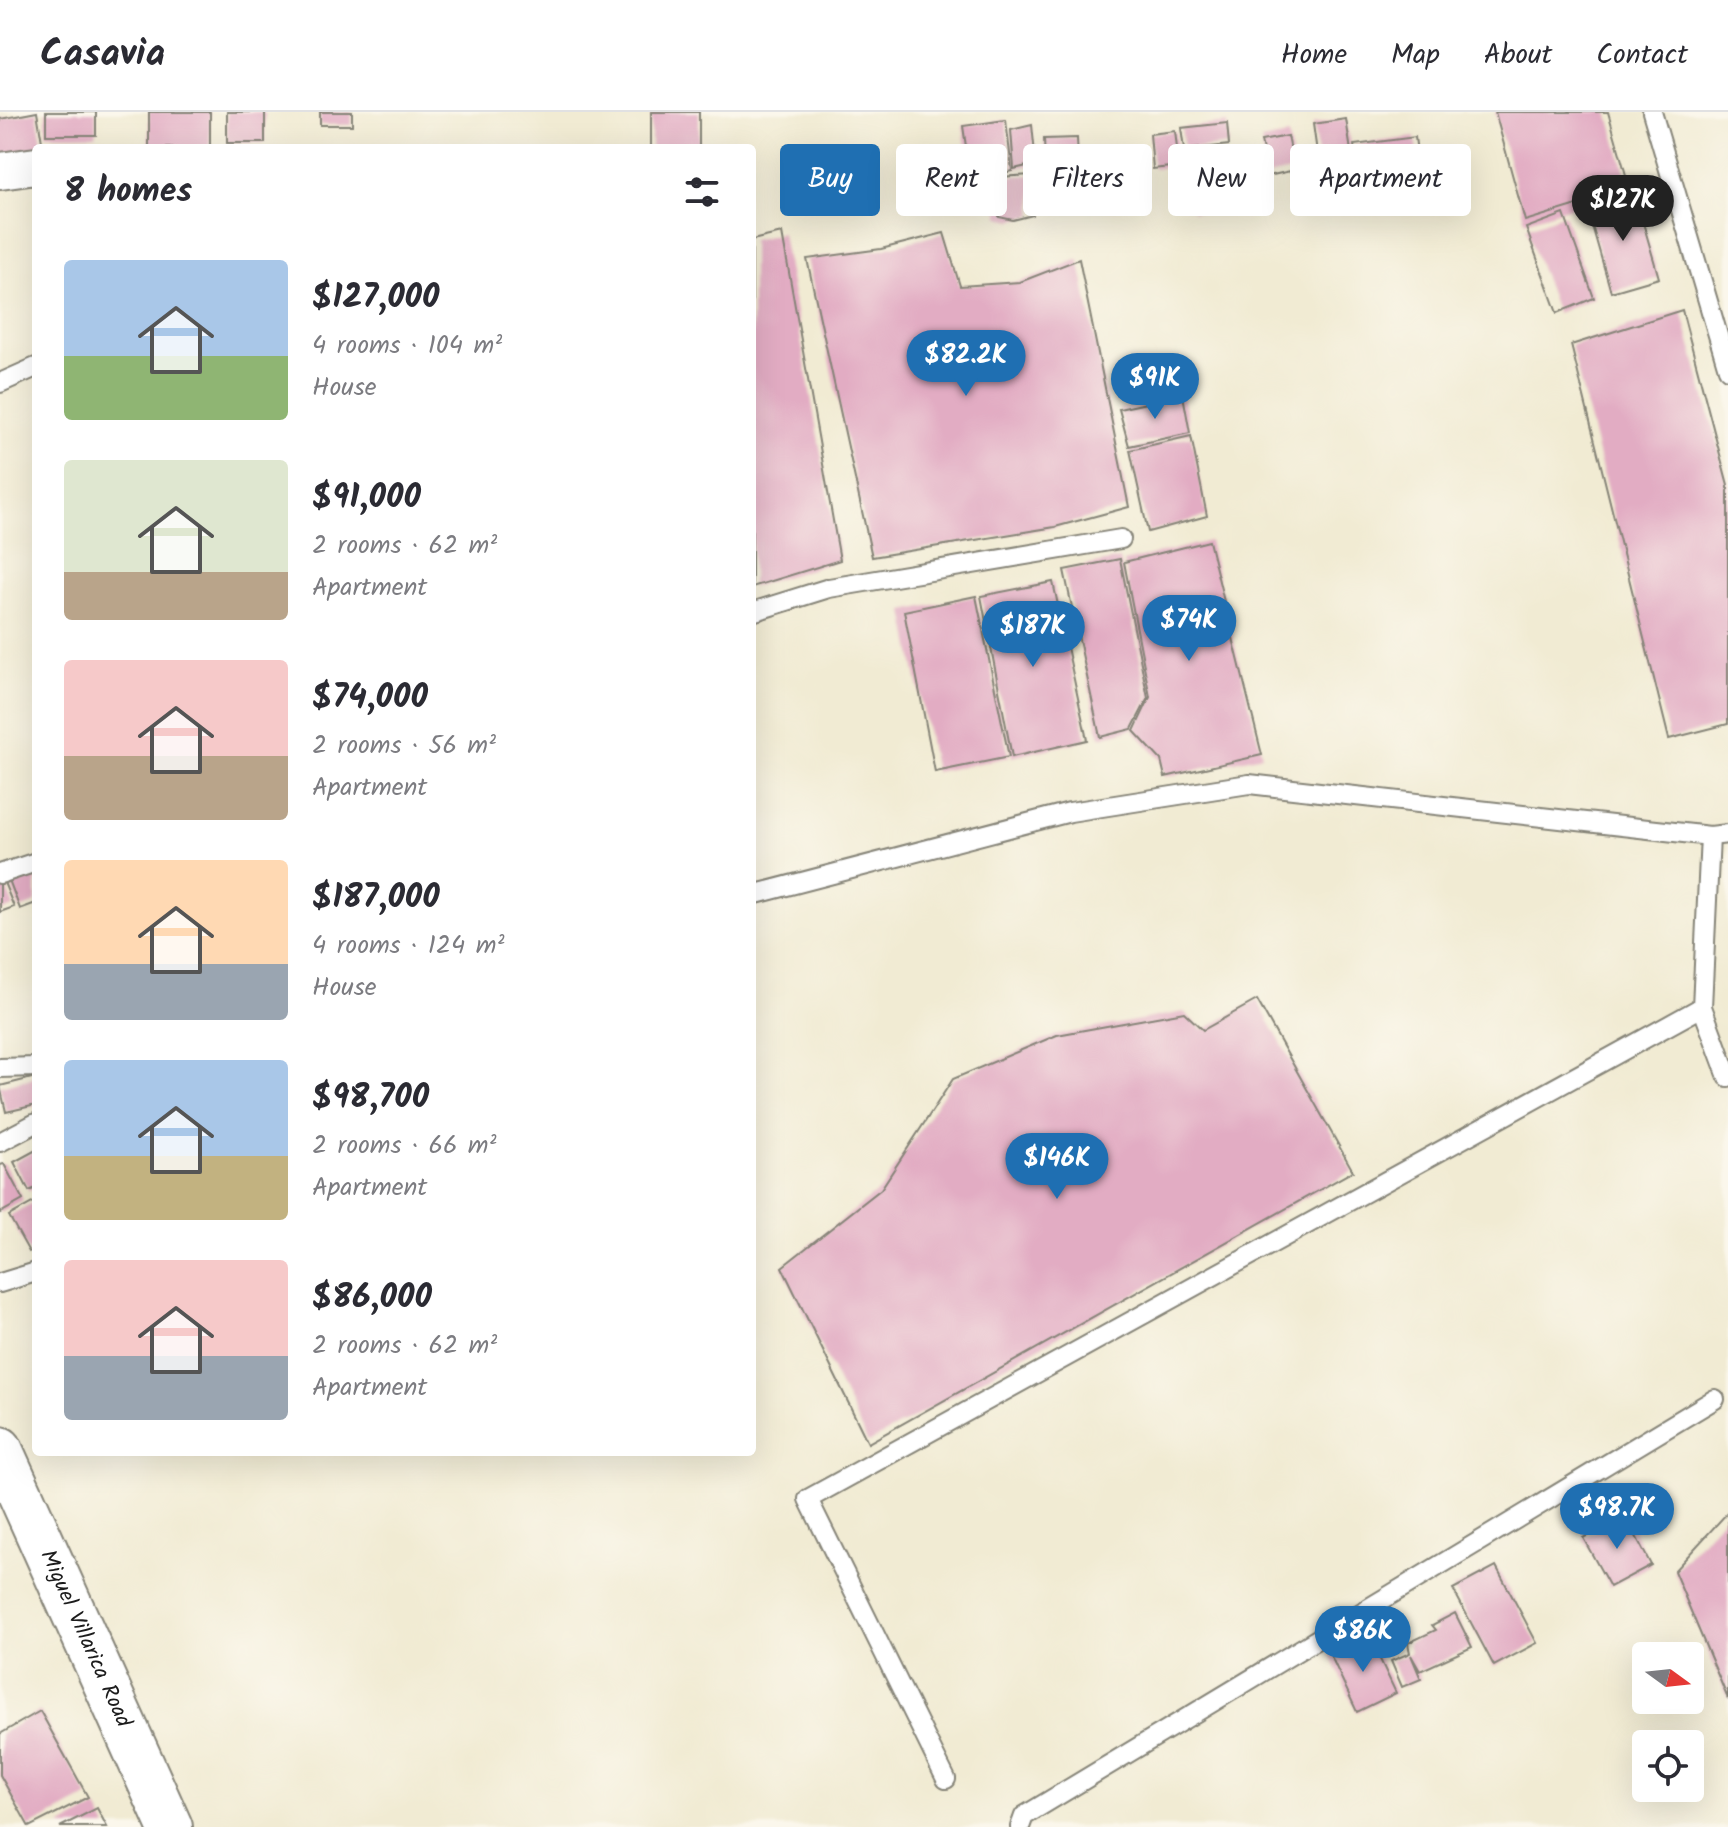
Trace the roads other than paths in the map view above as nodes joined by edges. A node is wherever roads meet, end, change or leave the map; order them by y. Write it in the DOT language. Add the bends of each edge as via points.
graph roads {
  1 [pos="1652,112"];
  2 [pos="32,167"];
  3 [pos="0,171"];
  4 [pos="32,369"];
  5 [pos="1728,369"];
  6 [pos="0,383"];
  7 [pos="1121,539"];
  8 [pos="756,611"];
  9 [pos="1719,835"];
  10 [pos="32,863"];
  11 [pos="0,874"];
  12 [pos="756,894"];
  13 [pos="1702,1007"];
  14 [pos="32,1067"];
  15 [pos="0,1068"];
  16 [pos="1728,1077"];
  17 [pos="32,1125"];
  18 [pos="0,1142"];
  19 [pos="32,1273"];
  20 [pos="0,1283"];
  21 [pos="1715,1399"];
  22 [pos="0,1449"];
  23 [pos="946,1779"];
  24 [pos="170,1827"];
  25 [pos="1020,1827"];
  1 -- 5 [label="lane"];
  2 -- 3 [label="street"];
  4 -- 6 [label="lane"];
  7 -- 8 [label="lane" via="829,588"];
  9 -- 12 [label="lane" via="1249,784 1070,812"];
  9 -- 13 [label="lane"];
  10 -- 11 [label="lane"];
  13 -- 16 [label="lane"];
  13 -- 23 [label="lane" via="808,1499"];
  14 -- 15 [label="lane"];
  17 -- 18 [label="lane"];
  19 -- 20 [label="lane"];
  21 -- 25 [label="lane" via="1024,1816"];
  22 -- 24 [label="main road, Miguel Villarica Road"];
}
